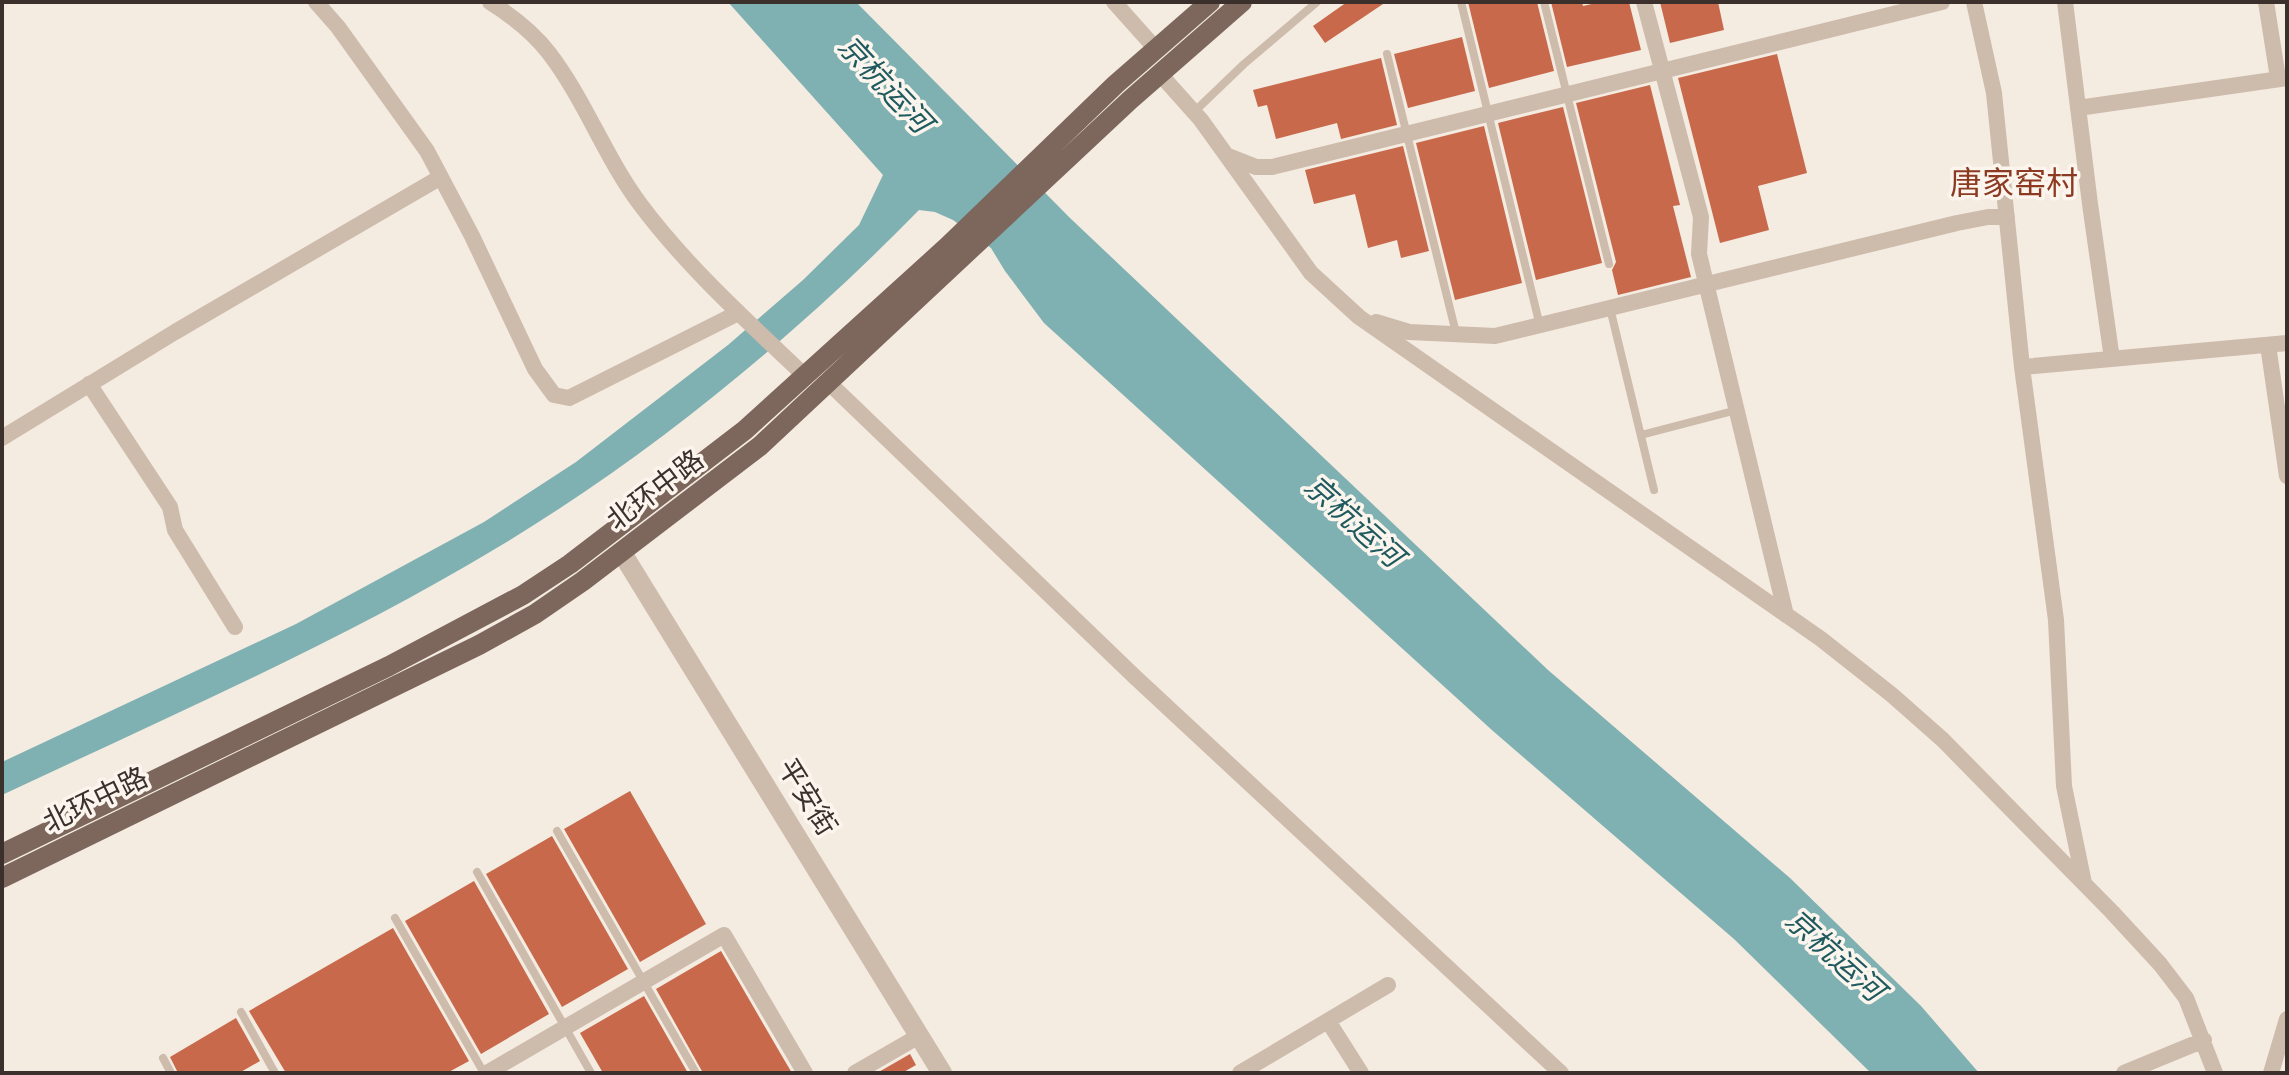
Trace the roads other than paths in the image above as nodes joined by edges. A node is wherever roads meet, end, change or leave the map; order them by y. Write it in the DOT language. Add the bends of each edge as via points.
graph roads {
  1 [pos="316,2"];
  2 [pos="490,2"];
  3 [pos="1114,2"];
  4 [pos="1210,2"];
  5 [pos="1242,2"];
  6 [pos="1317,2"];
  7 [pos="1461,2"];
  8 [pos="1544,2"];
  9 [pos="1644,2"];
  10 [pos="1942,2"];
  11 [pos="1974,2"];
  12 [pos="2065,2"];
  13 [pos="2266,2"];
  14 [pos="1887,9"];
  15 [pos="1156,49"];
  16 [pos="1387,54"];
  17 [pos="1662,71"];
  18 [pos="1160,74"];
  19 [pos="2283,78"];
  20 [pos="1567,95"];
  21 [pos="2078,108"];
  22 [pos="1194,112"];
  23 [pos="1488,114"];
  24 [pos="1407,134"];
  25 [pos="1226,155"];
  26 [pos="1053,159"];
  27 [pos="441,177"];
  28 [pos="2007,217"];
  29 [pos="954,254"];
  30 [pos="1609,264"];
  31 [pos="1706,285"];
  32 [pos="1610,308"];
  33 [pos="738,313"];
  34 [pos="1359,317"];
  35 [pos="1540,326"];
  36 [pos="1456,333"];
  37 [pos="2287,343"];
  38 [pos="2268,345"];
  39 [pos="2112,359"];
  40 [pos="2022,367"];
  41 [pos="804,375"];
  42 [pos="828,382"];
  43 [pos="89,384"];
  44 [pos="1737,410"];
  45 [pos="1641,435"];
  46 [pos="2,438"];
  47 [pos="2287,476"];
  48 [pos="1654,490"];
  49 [pos="622,553"];
  50 [pos="1786,615"];
  51 [pos="235,627"];
  52 [pos="557,831"];
  53 [pos="2,854"];
  54 [pos="477,872"];
  55 [pos="2,878"];
  56 [pos="2084,883"];
  57 [pos="395,918"];
  58 [pos="644,981"];
  59 [pos="1388,985"];
  60 [pos="241,1012"];
  61 [pos="2287,1019"];
  62 [pos="1328,1021"];
  63 [pos="565,1027"];
  64 [pos="919,1036"];
  65 [pos="2204,1040"];
  66 [pos="163,1058"];
  67 [pos="1249,1071"];
  68 [pos="171,1073"];
  69 [pos="275,1073"];
  70 [pos="485,1073"];
  71 [pos="591,1073"];
  72 [pos="696,1073"];
  73 [pos="805,1073"];
  74 [pos="855,1073"];
  75 [pos="942,1073"];
  76 [pos="1361,1073"];
  77 [pos="1561,1073"];
  78 [pos="2124,1073"];
  79 [pos="2215,1073"];
  80 [pos="2271,1073"];
  1 -- 27 [label="street" via="419,139"];
  2 -- 33 [label="street" via="516,18 549,53 633,194"];
  3 -- 15 [label="street"];
  4 -- 15 [label="main road, 北环中路"];
  5 -- 18 [label="main road, 北环中路"];
  6 -- 22 [label="lane"];
  7 -- 23 [label="lane"];
  8 -- 20 [label="lane"];
  9 -- 17 [label="street"];
  10 -- 14 [label="street"];
  11 -- 28 [label="street" via="1994,93"];
  12 -- 21 [label="street"];
  13 -- 19 [label="street"];
  14 -- 17 [label="street"];
  15 -- 26 [label="main road, 北环中路"];
  16 -- 24 [label="lane"];
  17 -- 20 [label="street"];
  17 -- 31 [label="street" via="1701,217 1699,254"];
  18 -- 22 [label="street"];
  18 -- 26 [label="main road, 北环中路"];
  19 -- 21 [label="street"];
  20 -- 23 [label="street"];
  20 -- 30 [label="lane"];
  21 -- 39 [label="street"];
  22 -- 25 [label="street"];
  23 -- 24 [label="street"];
  23 -- 35 [label="lane"];
  24 -- 25 [label="street" via="1272,167 1256,167"];
  24 -- 36 [label="lane"];
  25 -- 34 [label="street" via="1311,273"];
  26 -- 29 [label="main road, 北环中路"];
  27 -- 33 [label="street" via="535,369 558,398 569,398"];
  27 -- 43 [label="street"];
  28 -- 31 [label="street" via="1957,223"];
  28 -- 40 [label="street"];
  29 -- 41 [label="main road, 北环中路"];
  29 -- 42 [label="main road, 北环中路"];
  31 -- 32 [label="street"];
  31 -- 44 [label="street"];
  32 -- 35 [label="street"];
  32 -- 45 [label="lane"];
  33 -- 41 [label="street"];
  34 -- 36 [label="street" via="1409,332"];
  34 -- 50 [label="street"];
  35 -- 36 [label="street" via="1495,336"];
  37 -- 38 [label="street"];
  38 -- 39 [label="street"];
  38 -- 47 [label="street"];
  39 -- 40 [label="street"];
  40 -- 56 [label="street" via="2056,620 2064,786"];
  41 -- 53 [label="main road, 北环中路" via="675,486 523,595"];
  42 -- 49 [label="main road, 北环中路" via="760,446"];
  42 -- 77 [label="street"];
  43 -- 46 [label="street"];
  43 -- 51 [label="street" via="170,507 175,530"];
  44 -- 45 [label="lane"];
  44 -- 50 [label="street"];
  45 -- 48 [label="lane"];
  49 -- 55 [label="main road, 北环中路" via="535,614 479,645"];
  49 -- 64 [label="street, 平安街"];
  50 -- 56 [label="street" via="1943,740"];
  52 -- 58 [label="lane"];
  54 -- 63 [label="lane"];
  56 -- 65 [label="street" via="2186,998"];
  57 -- 70 [label="lane"];
  58 -- 63 [label="street"];
  58 -- 72 [label="lane"];
  58 -- 73 [label="street" via="724,935"];
  59 -- 62 [label="street"];
  60 -- 69 [label="lane"];
  61 -- 80 [label="street"];
  62 -- 67 [label="street"];
  62 -- 76 [label="street"];
  63 -- 70 [label="street"];
  63 -- 71 [label="lane"];
  64 -- 74 [label="street"];
  64 -- 75 [label="street, 平安街"];
  65 -- 78 [label="street"];
  65 -- 79 [label="street"];
  66 -- 68 [label="lane"];
}
